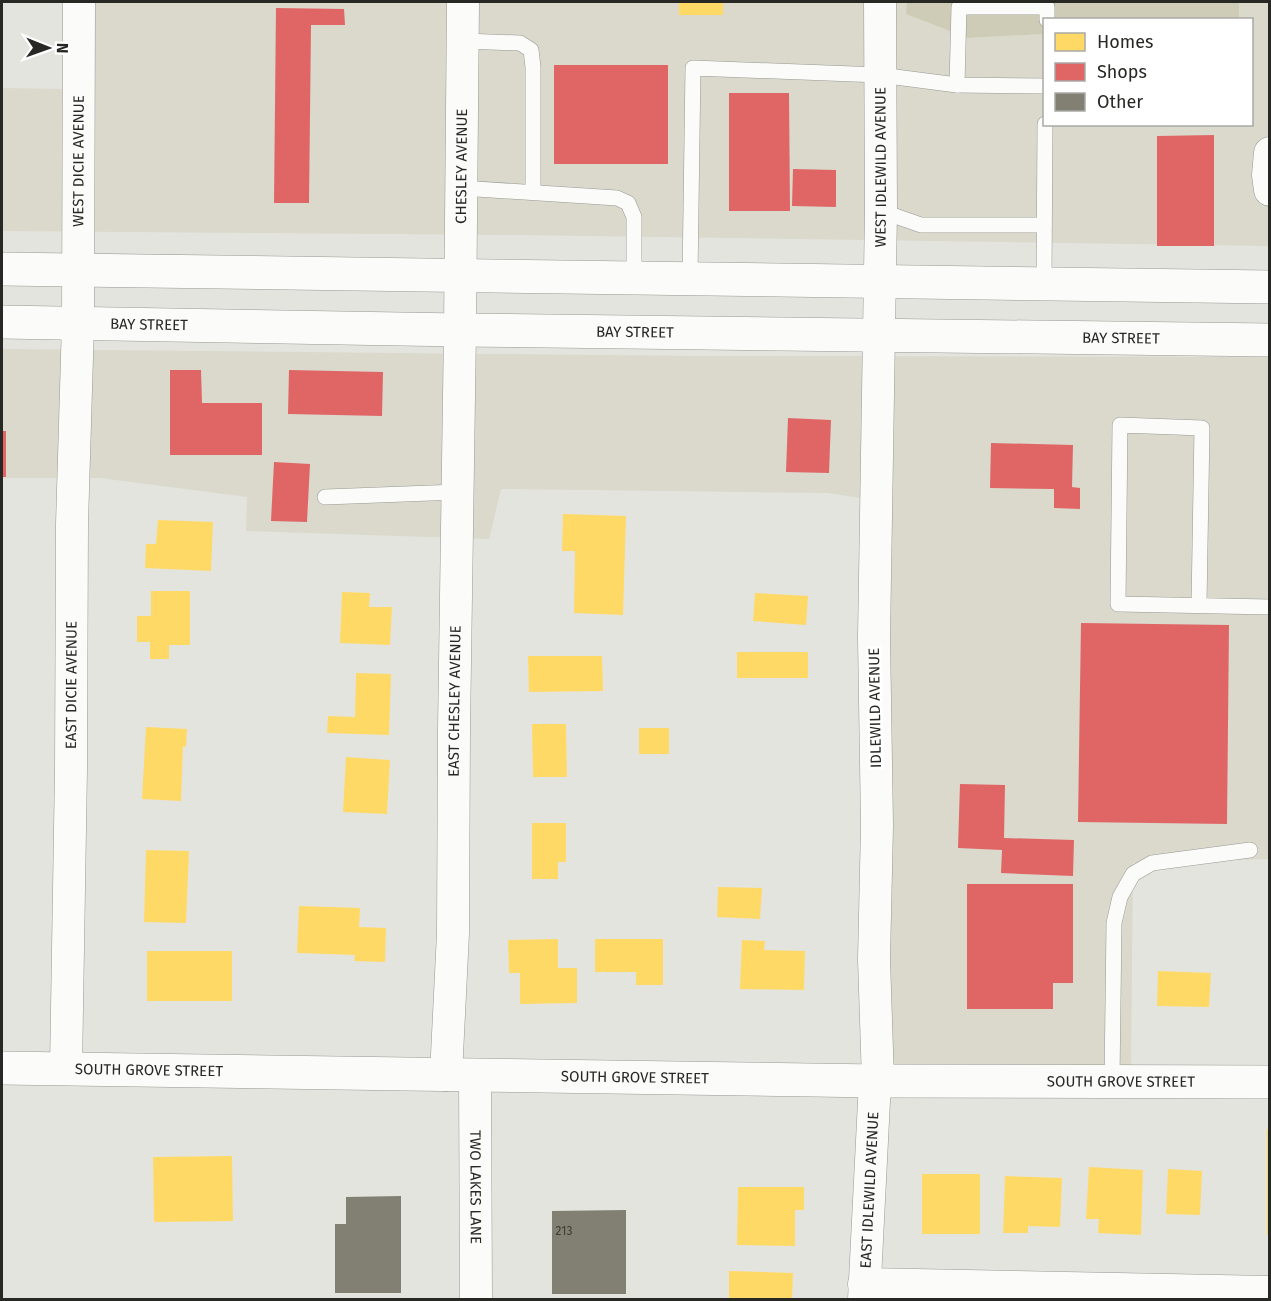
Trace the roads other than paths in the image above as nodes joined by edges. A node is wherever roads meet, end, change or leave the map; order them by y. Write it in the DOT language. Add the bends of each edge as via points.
graph roads {
  1 [pos="80,2"];
  2 [pos="463,2"];
  3 [pos="880,2"];
  4 [pos="1047,18"];
  5 [pos="463,41"];
  6 [pos="880,75"];
  7 [pos="957,85"];
  8 [pos="1043,86"];
  9 [pos="1045,126"];
  10 [pos="1269,153"];
  11 [pos="461,188"];
  12 [pos="1269,190"];
  13 [pos="533,192"];
  14 [pos="881,211"];
  15 [pos="1044,225"];
  16 [pos="2,269"];
  17 [pos="78,270"];
  18 [pos="461,275"];
  19 [pos="634,278"];
  20 [pos="690,278"];
  21 [pos="880,281"];
  22 [pos="1044,283"];
  23 [pos="1269,287"];
  24 [pos="2,322"];
  25 [pos="78,323"];
  26 [pos="460,330"];
  27 [pos="880,335"];
  28 [pos="1269,340"];
  29 [pos="458,492"];
  30 [pos="325,497"];
  31 [pos="1199,605"];
  32 [pos="1269,607"];
  33 [pos="1250,850"];
  34 [pos="66,1058"];
  35 [pos="2,1068"];
  36 [pos="460,1075"];
  37 [pos="877,1081"];
  38 [pos="1112,1081"];
  39 [pos="1269,1082"];
  40 [pos="864,1292"];
  41 [pos="1269,1293"];
  42 [pos="1202,1295"];
  43 [pos="477,1299"];
  1 -- 17 [label="street, WEST DICIE AVENUE"];
  2 -- 5 [label="street, CHESLEY AVENUE"];
  3 -- 6 [label="street, WEST IDLEWILD AVENUE"];
  4 -- 7 [label="lane" via="1047,7 959,7"];
  5 -- 11 [label="street, CHESLEY AVENUE"];
  5 -- 13 [label="lane" via="520,43 531,50"];
  6 -- 7 [label="lane"];
  6 -- 14 [label="street, WEST IDLEWILD AVENUE"];
  6 -- 20 [label="lane" via="693,68"];
  7 -- 8 [label="lane"];
  9 -- 15 [label="lane"];
  10 -- 12 [label="street"];
  11 -- 13 [label="lane"];
  11 -- 18 [label="street, CHESLEY AVENUE"];
  13 -- 19 [label="lane" via="617,198 628,203 634,217"];
  14 -- 15 [label="lane" via="921,225"];
  14 -- 21 [label="street, WEST IDLEWILD AVENUE"];
  15 -- 22 [label="lane"];
  16 -- 17 [label="main road"];
  17 -- 18 [label="main road"];
  17 -- 25 [label="street, WEST DICIE AVENUE"];
  18 -- 19 [label="main road"];
  18 -- 26 [label="street, CHESLEY AVENUE"];
  19 -- 20 [label="main road"];
  20 -- 21 [label="main road"];
  21 -- 22 [label="main road"];
  21 -- 27 [label="street, WEST IDLEWILD AVENUE"];
  22 -- 23 [label="main road"];
  24 -- 25 [label="main road, BAY STREET"];
  25 -- 26 [label="main road, BAY STREET"];
  25 -- 34 [label="street, EAST DICIE AVENUE"];
  26 -- 27 [label="main road, BAY STREET"];
  26 -- 29 [label="street, EAST CHESLEY AVENUE"];
  27 -- 28 [label="main road, BAY STREET"];
  27 -- 37 [label="street, IDLEWILD AVENUE" via="874,638"];
  29 -- 30 [label="lane"];
  29 -- 36 [label="street, EAST CHESLEY AVENUE" via="453,933"];
  31 -- 31 [label="lane" via="1118,604 1120,425 1202,428"];
  31 -- 32 [label="lane"];
  33 -- 38 [label="lane" via="1152,863 1133,874 1120,897 1114,923"];
  34 -- 35 [label="main road, SOUTH GROVE STREET"];
  34 -- 36 [label="main road, SOUTH GROVE STREET"];
  36 -- 37 [label="main road, SOUTH GROVE STREET"];
  36 -- 43 [label="street, TWO LAKES LANE"];
  37 -- 38 [label="main road, SOUTH GROVE STREET"];
  37 -- 40 [label="street, EAST IDLEWILD AVENUE"];
  38 -- 39 [label="main road, SOUTH GROVE STREET"];
  40 -- 42 [label="street"];
  41 -- 42 [label="street"];
}
